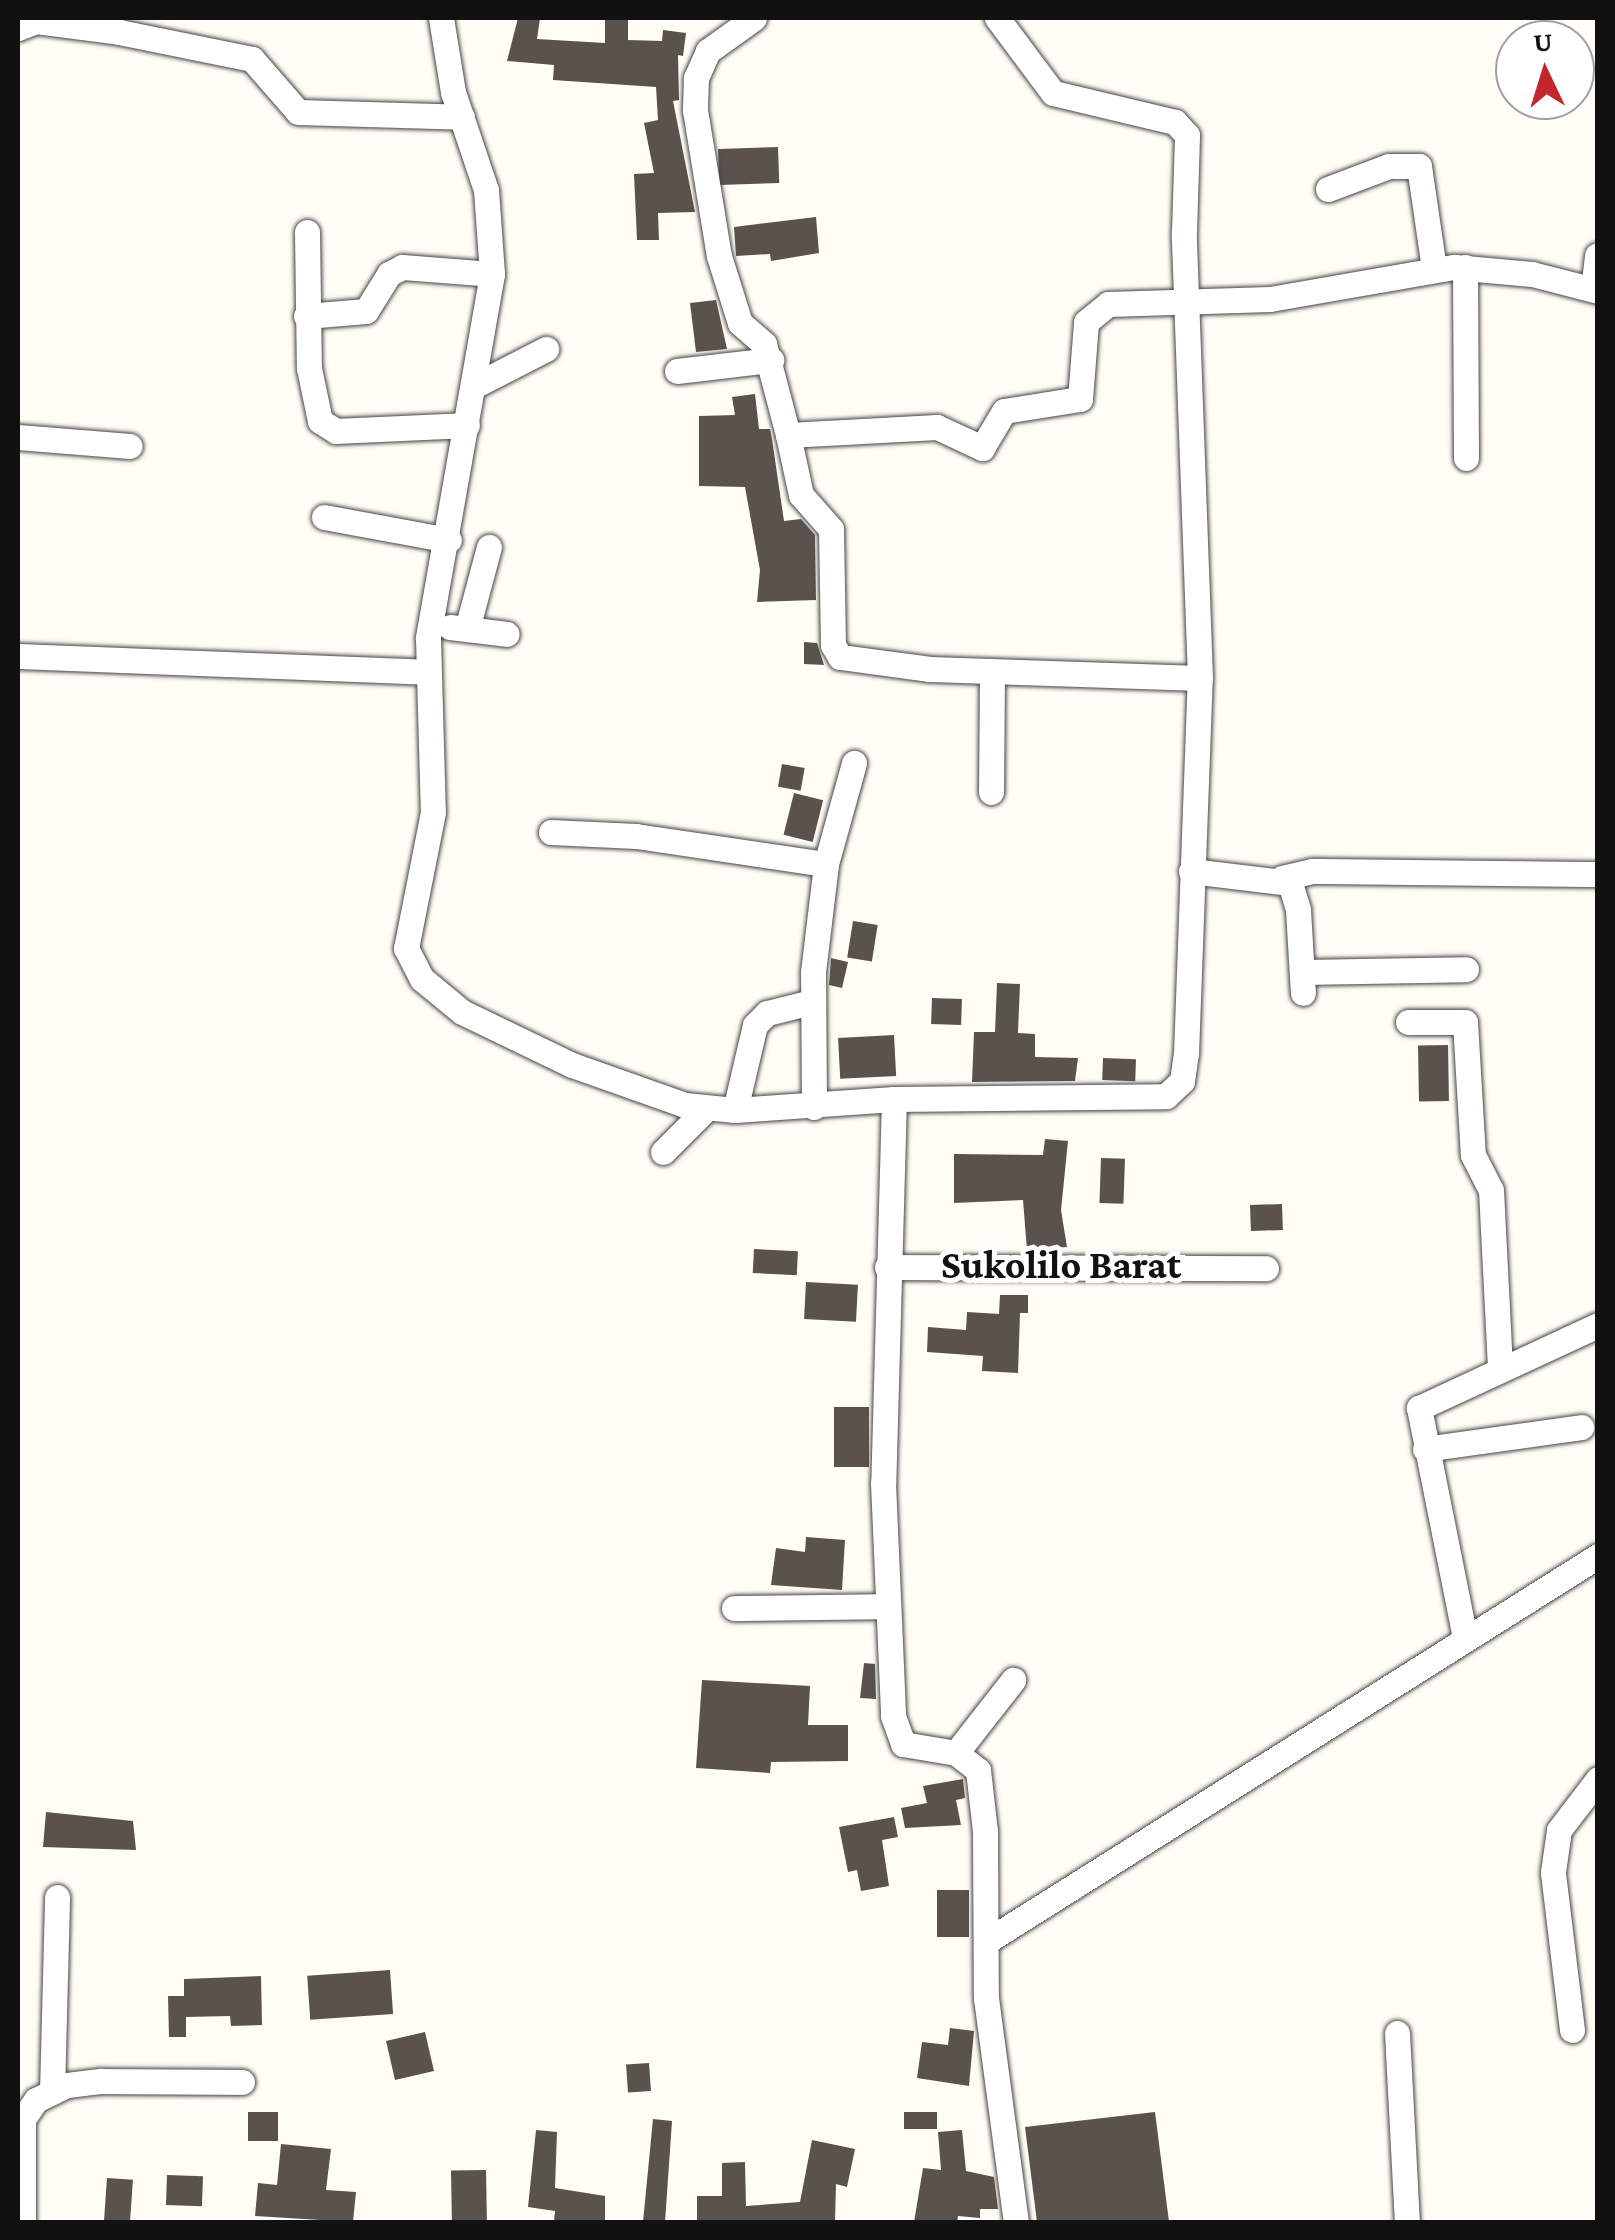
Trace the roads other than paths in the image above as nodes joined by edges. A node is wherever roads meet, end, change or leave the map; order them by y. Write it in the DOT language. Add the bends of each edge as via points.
graph roads {
  1 [pos="441,18"];
  2 [pos="754,18"];
  3 [pos="1002,20"];
  4 [pos="18,28"];
  5 [pos="462,117"];
  6 [pos="1328,189"];
  7 [pos="307,232"];
  8 [pos="1597,255"];
  9 [pos="1465,267"];
  10 [pos="1434,268"];
  11 [pos="492,274"];
  12 [pos="1595,290"];
  13 [pos="1189,304"];
  14 [pos="306,316"];
  15 [pos="546,349"];
  16 [pos="771,360"];
  17 [pos="676,371"];
  18 [pos="476,385"];
  19 [pos="467,424"];
  20 [pos="788,435"];
  21 [pos="18,437"];
  22 [pos="130,446"];
  23 [pos="1466,458"];
  24 [pos="324,517"];
  25 [pos="448,540"];
  26 [pos="489,547"];
  27 [pos="430,625"];
  28 [pos="467,629"];
  29 [pos="507,634"];
  30 [pos="18,656"];
  31 [pos="427,672"];
  32 [pos="992,672"];
  33 [pos="1200,678"];
  34 [pos="854,763"];
  35 [pos="991,792"];
  36 [pos="551,832"];
  37 [pos="826,864"];
  38 [pos="1192,871"];
  39 [pos="1598,874"];
  40 [pos="1282,878"];
  41 [pos="1466,969"];
  42 [pos="811,1002"];
  43 [pos="1408,1022"];
  44 [pos="894,1099"];
  45 [pos="814,1107"];
  46 [pos="705,1110"];
  47 [pos="735,1110"];
  48 [pos="663,1152"];
  49 [pos="887,1266"];
  50 [pos="1266,1268"];
  51 [pos="1598,1325"];
  52 [pos="1500,1366"];
  53 [pos="1581,1427"];
  54 [pos="1426,1449"];
  55 [pos="1598,1556"];
  56 [pos="887,1606"];
  57 [pos="734,1608"];
  58 [pos="1465,1638"];
  59 [pos="1013,1680"];
  60 [pos="956,1753"];
  61 [pos="1598,1779"];
  62 [pos="58,1896"];
  63 [pos="986,1941"];
  64 [pos="1572,2030"];
  65 [pos="1397,2033"];
  66 [pos="242,2082"];
  67 [pos="52,2092"];
  68 [pos="22,2222"];
  69 [pos="1016,2222"];
  70 [pos="1407,2222"];
  1 -- 5 [label="street"];
  2 -- 16 [label="street" via="708,52 696,78 695,110 709,214 733,302 740,323 761,339"];
  3 -- 13 [label="street" via="1053,93 1184,127"];
  4 -- 5 [label="street" via="36,22 119,32 252,59 298,112"];
  5 -- 11 [label="street" via="486,190"];
  6 -- 10 [label="street" via="1389,166 1419,166"];
  7 -- 14 [label="street"];
  8 -- 12 [label="street"];
  9 -- 10 [label="street"];
  9 -- 12 [label="street"];
  9 -- 23 [label="street"];
  10 -- 13 [label="street" via="1305,296"];
  11 -- 14 [label="street" via="402,268 392,271 366,311"];
  11 -- 18 [label="street"];
  13 -- 20 [label="street" via="1108,304 1092,312 1084,329 1080,399 1004,411 982,448 937,427"];
  13 -- 33 [label="street"];
  14 -- 19 [label="street" via="314,410 326,427"];
  15 -- 18 [label="street"];
  16 -- 17 [label="street"];
  16 -- 20 [label="street"];
  18 -- 19 [label="street"];
  19 -- 25 [label="street"];
  20 -- 32 [label="street" via="801,496 831,529 837,653 865,664"];
  21 -- 22 [label="street"];
  24 -- 25 [label="street"];
  25 -- 27 [label="street"];
  26 -- 28 [label="street"];
  27 -- 28 [label="street"];
  27 -- 31 [label="street"];
  28 -- 29 [label="street"];
  30 -- 31 [label="street"];
  31 -- 46 [label="street" via="433,797 405,934 413,965 462,1012 520,1042"];
  32 -- 33 [label="street"];
  32 -- 35 [label="street"];
  33 -- 38 [label="street"];
  34 -- 37 [label="street"];
  36 -- 37 [label="street" via="636,836"];
  37 -- 42 [label="street"];
  38 -- 40 [label="street"];
  38 -- 44 [label="street" via="1186,1054 1172,1092"];
  39 -- 40 [label="street" via="1312,872"];
  40 -- 41 [label="street" via="1298,910 1303,983"];
  42 -- 45 [label="street"];
  42 -- 47 [label="street" via="768,1013 755,1025"];
  43 -- 52 [label="street" via="1465,1022 1474,1156 1492,1190"];
  44 -- 45 [label="street"];
  44 -- 49 [label="street"];
  45 -- 47 [label="street"];
  46 -- 47 [label="street"];
  46 -- 48 [label="street"];
  49 -- 50 [label="street"];
  49 -- 56 [label="street"];
  51 -- 52 [label="street"];
  52 -- 54 [label="street" via="1421,1406"];
  53 -- 54 [label="street"];
  54 -- 58 [label="street"];
  55 -- 58 [label="street"];
  56 -- 57 [label="street"];
  56 -- 60 [label="street" via="900,1740 912,1748"];
  58 -- 63 [label="street"];
  59 -- 60 [label="street"];
  60 -- 63 [label="street" via="978,1770"];
  61 -- 64 [label="street" via="1559,1830 1554,1872"];
  62 -- 67 [label="street"];
  63 -- 69 [label="street" via="990,2044"];
  65 -- 70 [label="street"];
  66 -- 67 [label="street" via="102,2081"];
  67 -- 68 [label="street" via="23,2120"];
}
